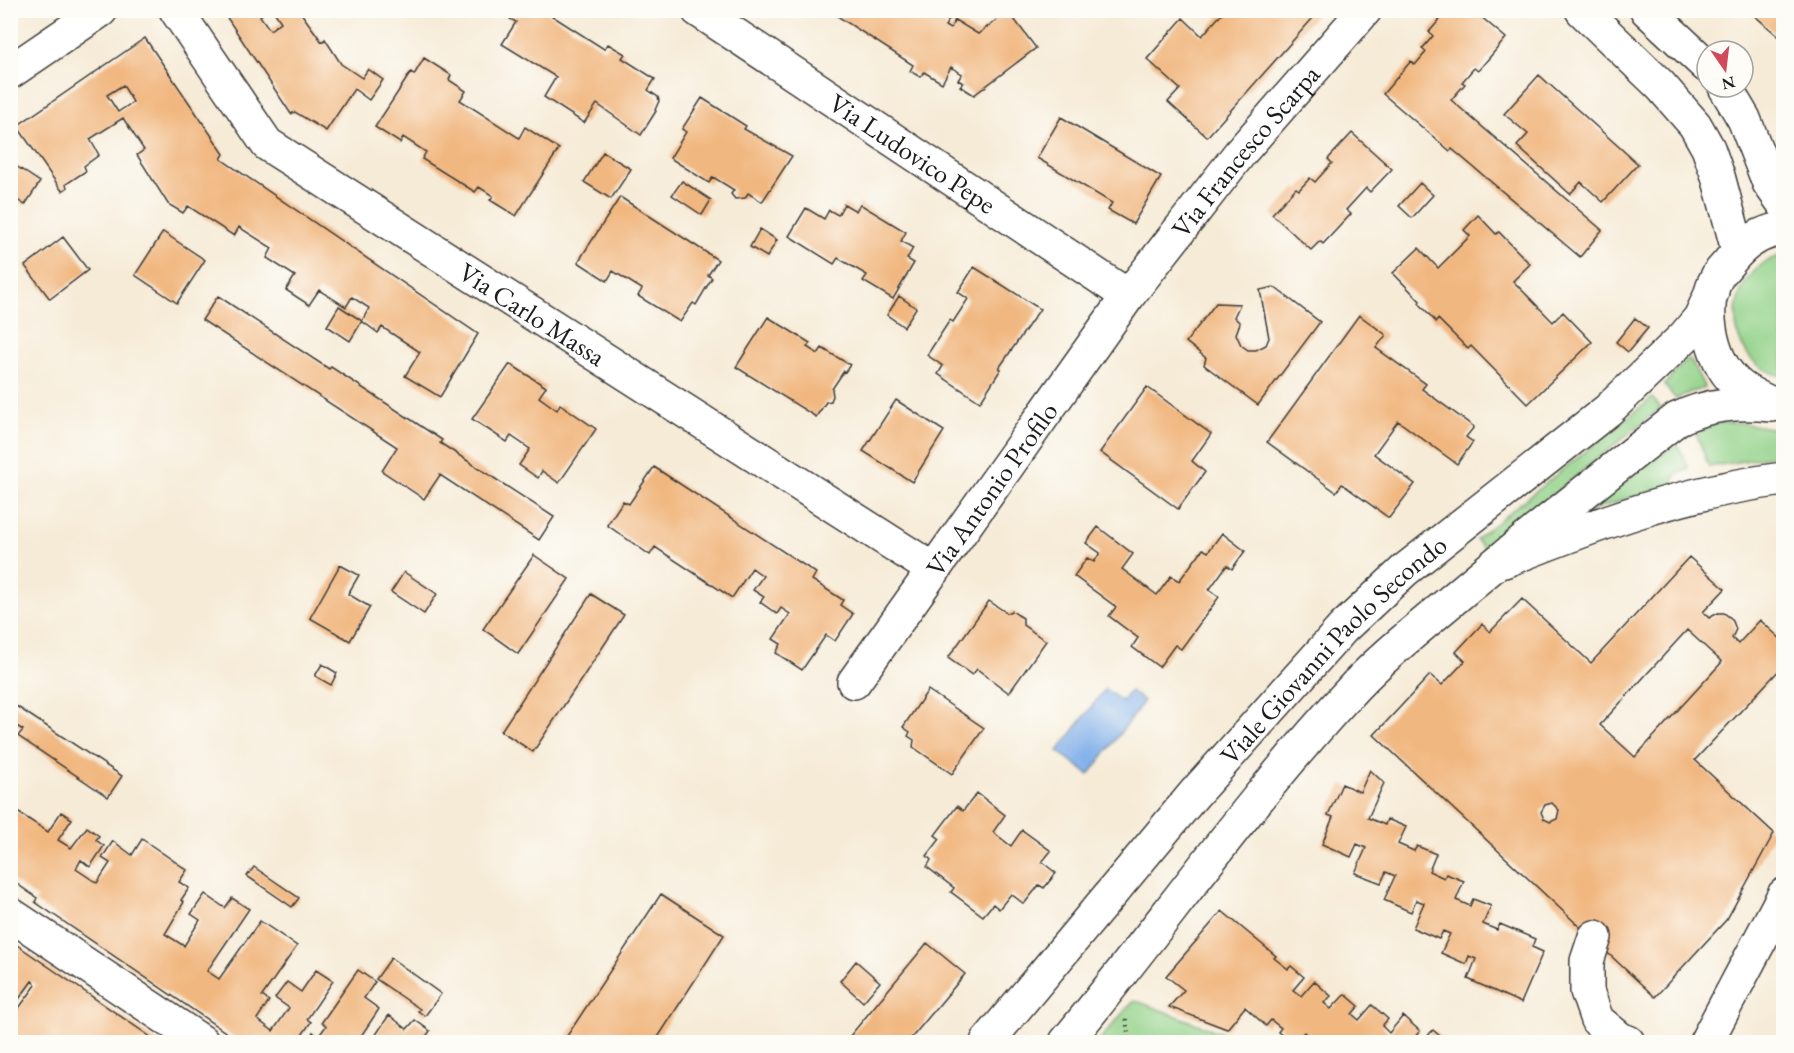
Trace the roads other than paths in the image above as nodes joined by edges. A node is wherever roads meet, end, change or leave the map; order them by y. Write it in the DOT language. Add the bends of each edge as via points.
graph roads {
  1 [pos="100,10"];
  2 [pos="176,10"];
  3 [pos="698,10"];
  4 [pos="1365,10"];
  5 [pos="1582,10"];
  6 [pos="1647,10"];
  7 [pos="1695,55"];
  8 [pos="10,72"];
  9 [pos="1732,99"];
  10 [pos="1784,204"];
  11 [pos="1784,229"];
  12 [pos="1738,250"];
  13 [pos="1712,292"];
  14 [pos="1128,296"];
  15 [pos="1778,405"];
  16 [pos="1784,479"];
  17 [pos="1494,565"];
  18 [pos="934,570"];
  19 [pos="854,682"];
  20 [pos="1195,793"];
  21 [pos="1235,827"];
  22 [pos="1784,895"];
  23 [pos="10,914"];
  24 [pos="1595,937"];
  25 [pos="202,1042"];
  26 [pos="987,1042"];
  27 [pos="1066,1042"];
  28 [pos="1628,1042"];
  29 [pos="1706,1042"];
  1 -- 8 [label="street"];
  2 -- 18 [label="street, Via Carlo Massa" via="267,144"];
  3 -- 14 [label="street, Via Ludovico Pepe"];
  4 -- 14 [label="street, Via Francesco Scarpa" via="1240,153"];
  5 -- 12 [label="street" via="1660,85 1695,125 1718,176"];
  6 -- 7 [label="street"];
  9 -- 10 [label="street" via="1769,183"];
  11 -- 12 [label="street" via="1757,237"];
  12 -- 13 [label="street, Viale Giovanni Paolo Secondo" via="1718,276"];
  13 -- 15 [label="street" via="1708,323 1717,357 1733,381 1749,394"];
  13 -- 20 [label="street, Viale Giovanni Paolo Secondo" via="1700,318 1684,337 1616,402 1405,570 1343,628"];
  14 -- 18 [label="street, Via Antonio Profilo"];
  15 -- 17 [label="street, Viale Giovanni Paolo Secondo" via="1712,406 1677,419"];
  16 -- 17 [label="street" via="1707,491 1660,504"];
  17 -- 21 [label="street, Viale Giovanni Paolo Secondo" via="1346,695"];
  18 -- 19 [label="street, Via Antonio Profilo"];
  20 -- 21 [label="street"];
  20 -- 26 [label="street, Viale Giovanni Paolo Secondo"];
  21 -- 27 [label="street, Viale Giovanni Paolo Secondo"];
  22 -- 29 [label="street"];
  23 -- 25 [label="street"];
  24 -- 28 [label="street" via="1587,961 1587,991 1597,1020"];
}
